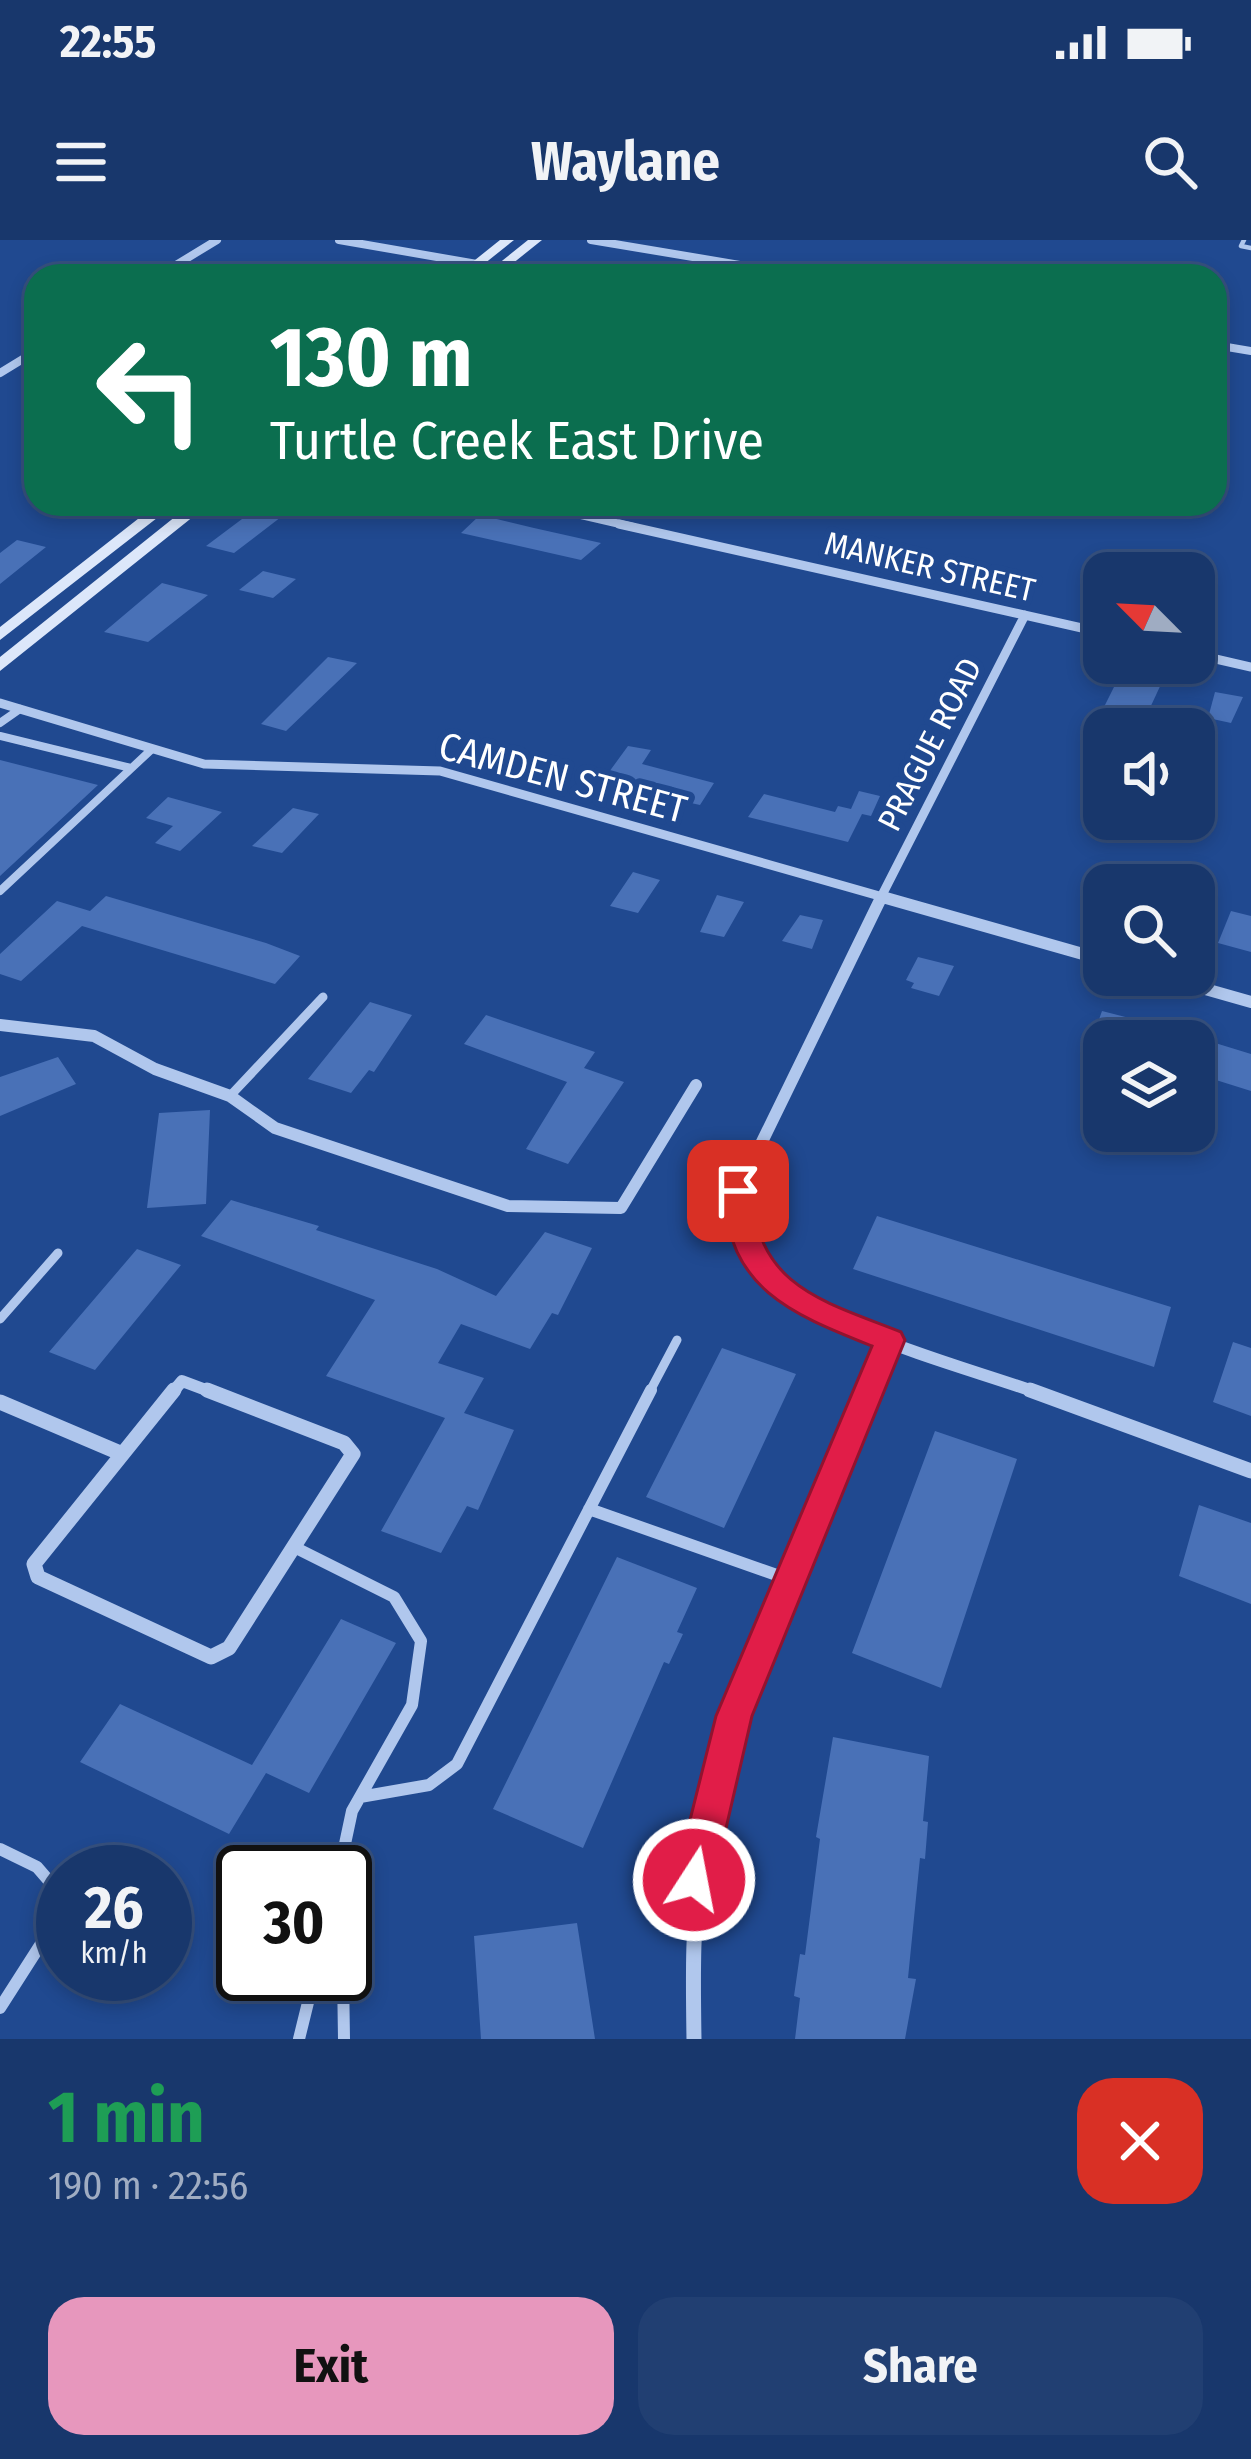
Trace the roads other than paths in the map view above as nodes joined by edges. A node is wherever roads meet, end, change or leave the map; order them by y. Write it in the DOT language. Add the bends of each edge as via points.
graph roads {
  1 [pos="217,240"];
  2 [pos="339,240"];
  3 [pos="508,240"];
  4 [pos="536,240"];
  5 [pos="591,240"];
  6 [pos="1244,240"];
  7 [pos="351,241"];
  8 [pos="1251,248"];
  9 [pos="178,264"];
  10 [pos="477,264"];
  11 [pos="505,264"];
  12 [pos="734,264"];
  13 [pos="152,516"];
  14 [pos="186,516"];
  15 [pos="586,516"];
  16 [pos="1025,615"];
  17 [pos="1083,628"];
  18 [pos="0,635"];
  19 [pos="1215,659"];
  20 [pos="0,666"];
  21 [pos="1251,667"];
  22 [pos="0,703"];
  23 [pos="20,709"];
  24 [pos="0,723"];
  25 [pos="0,736"];
  26 [pos="152,749"];
  27 [pos="131,769"];
  28 [pos="0,891"];
  29 [pos="880,896"];
  30 [pos="1083,954"];
  31 [pos="1215,992"];
  32 [pos="323,997"];
  33 [pos="1251,1002"];
  34 [pos="0,1025"];
  35 [pos="696,1085"];
  36 [pos="230,1096"];
  37 [pos="58,1253"];
  38 [pos="0,1319"];
  39 [pos="677,1340"];
  40 [pos="890,1340"];
  41 [pos="0,1402"];
  42 [pos="120,1453"];
  43 [pos="1251,1471"];
  44 [pos="590,1509"];
  45 [pos="294,1546"];
  46 [pos="791,1580"];
  47 [pos="360,1797"];
  48 [pos="347,1845"];
  49 [pos="0,1850"];
  50 [pos="308,2001"];
  51 [pos="343,2001"];
  52 [pos="0,2008"];
  53 [pos="299,2039"];
  54 [pos="344,2039"];
  55 [pos="694,2039"];
  1 -- 9 [label="street"];
  2 -- 7 [label="street"];
  3 -- 10 [label="main road"];
  4 -- 11 [label="main road"];
  5 -- 12 [label="street"];
  6 -- 8 [label="lane" via="1241,246"];
  7 -- 10 [label="street"];
  13 -- 18 [label="main road"];
  14 -- 20 [label="main road"];
  15 -- 16 [label="street, MANKER STREET"];
  16 -- 17 [label="street, MANKER STREET"];
  16 -- 29 [label="street, PRAGUE ROAD"];
  19 -- 21 [label="street"];
  22 -- 23 [label="street, CAMDEN STREET"];
  23 -- 24 [label="lane"];
  23 -- 26 [label="street, CAMDEN STREET"];
  25 -- 27 [label="lane"];
  26 -- 27 [label="lane"];
  26 -- 29 [label="street, CAMDEN STREET" via="240,768 440,771"];
  27 -- 28 [label="lane"];
  29 -- 30 [label="street, CAMDEN STREET"];
  29 -- 40 [label="street, PRAGUE ROAD" via="740,1182 740,1230 760,1269 786,1294"];
  31 -- 33 [label="street"];
  32 -- 36 [label="lane"];
  34 -- 36 [label="street" via="94,1036"];
  35 -- 36 [label="street" via="621,1208 508,1206 275,1128"];
  37 -- 38 [label="lane"];
  39 -- 44 [label="lane"];
  40 -- 43 [label="street, PRAGUE ROAD"];
  40 -- 46 [label="street"];
  41 -- 42 [label="street"];
  42 -- 45 [label="street" via="182,1381 344,1443 352,1454"];
  42 -- 45 [label="street" via="34,1564 38,1577 211,1657 229,1648"];
  44 -- 46 [label="lane"];
  44 -- 47 [label="lane" via="457,1764 430,1785"];
  45 -- 47 [label="lane" via="394,1597 421,1641 412,1705"];
  46 -- 55 [label="street" via="734,1716 700,1844 691,1935"];
  47 -- 48 [label="lane"];
  49 -- 52 [label="lane" via="37,1867 62,1896 62,1911"];
  50 -- 53 [label="lane"];
  51 -- 54 [label="lane"];
}
